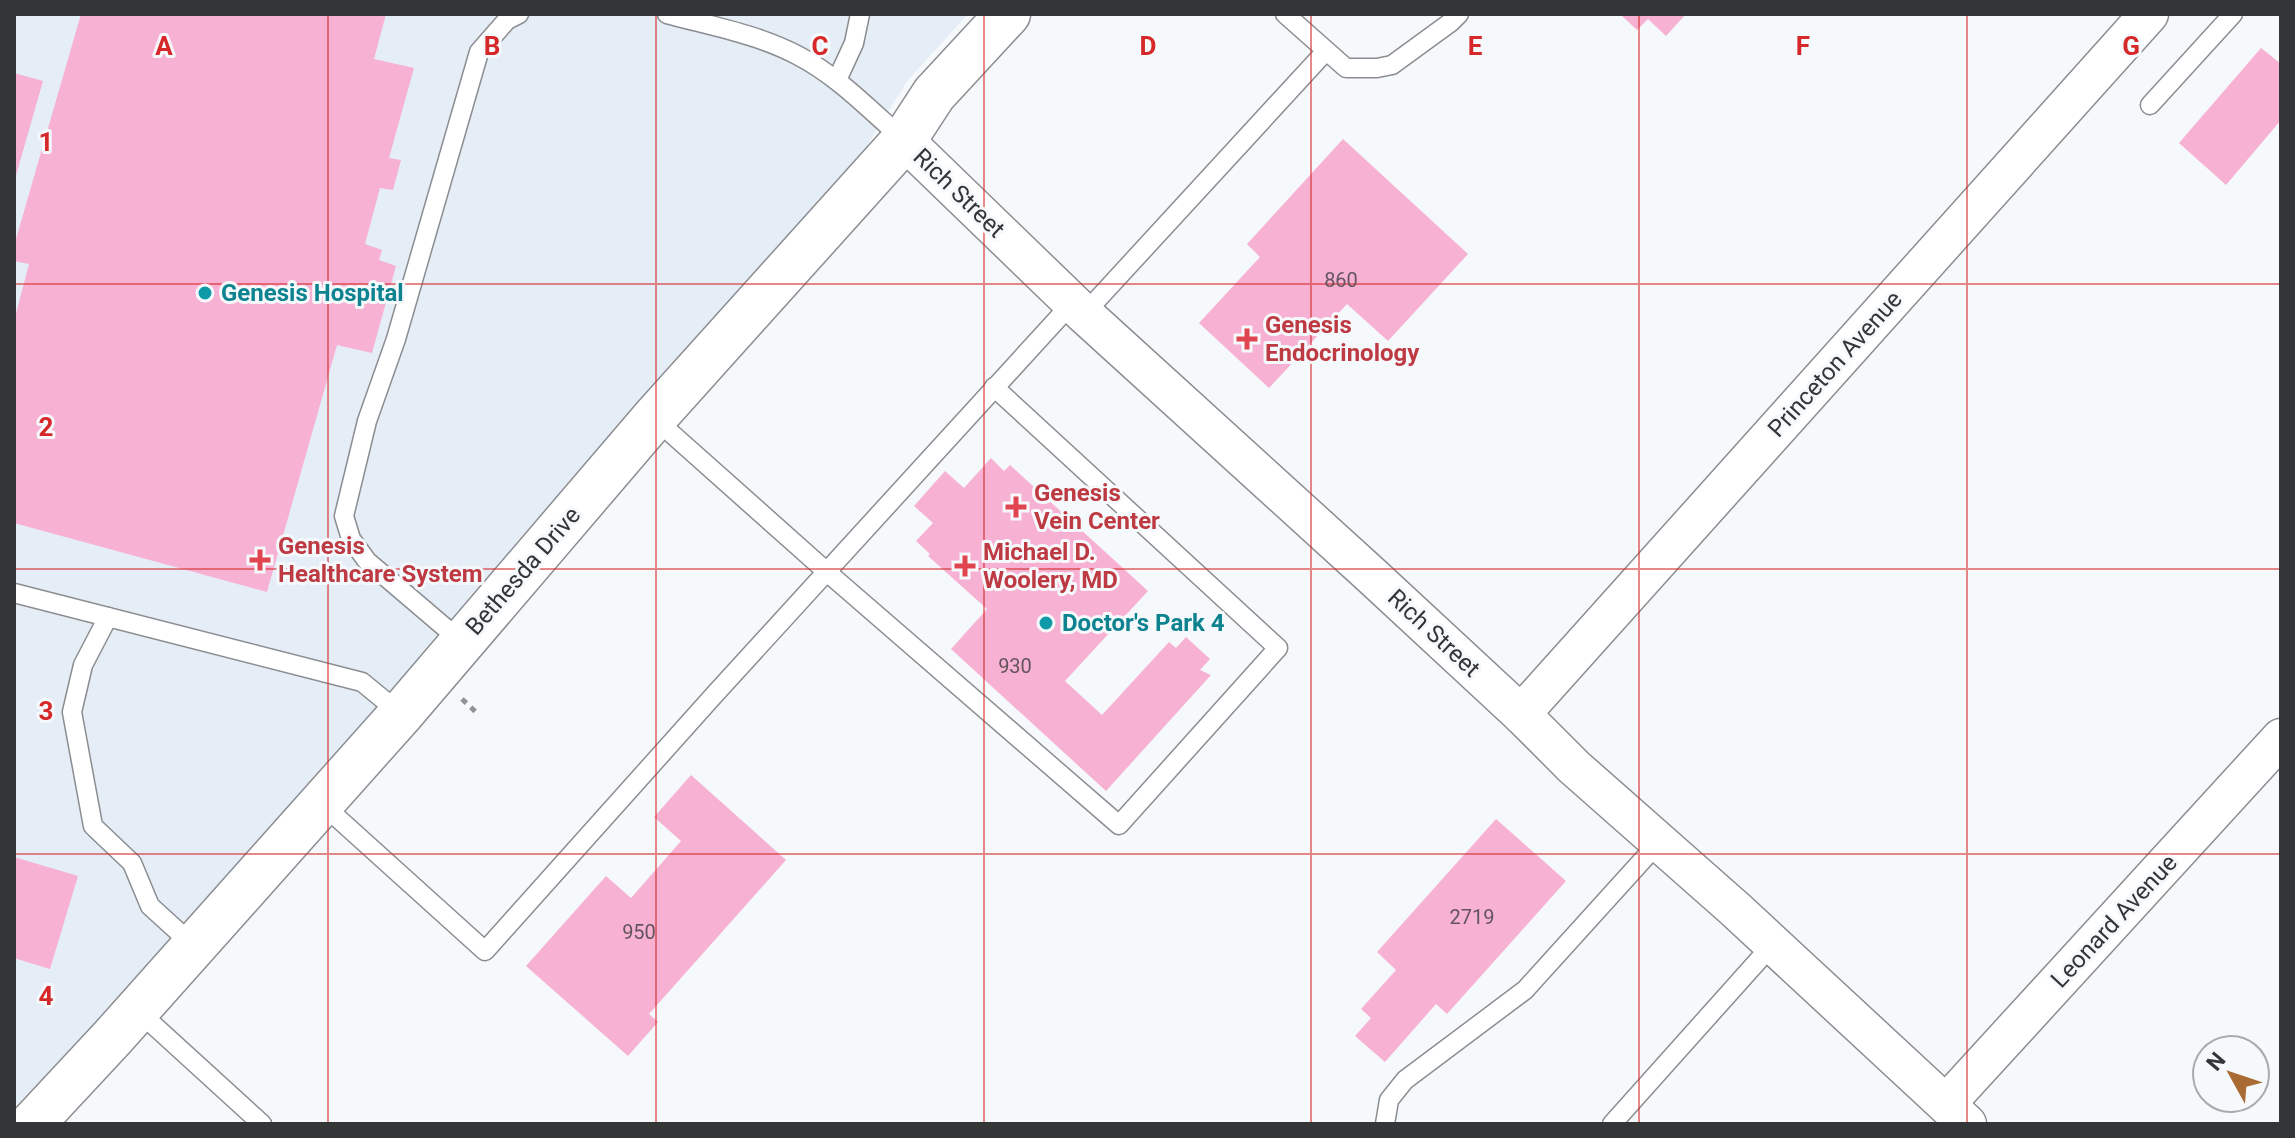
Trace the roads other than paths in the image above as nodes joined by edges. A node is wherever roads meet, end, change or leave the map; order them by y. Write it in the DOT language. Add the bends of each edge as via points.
graph roads {
  1 [pos="519,14"];
  2 [pos="667,14"];
  3 [pos="860,14"];
  4 [pos="1008,14"];
  5 [pos="1285,14"];
  6 [pos="1459,14"];
  7 [pos="2149,14"];
  8 [pos="2233,14"];
  9 [pos="1325,52"];
  10 [pos="837,80"];
  11 [pos="2150,105"];
  12 [pos="904,140"];
  13 [pos="1078,308"];
  14 [pos="994,387"];
  15 [pos="654,418"];
  16 [pos="827,572"];
  17 [pos="14,593"];
  18 [pos="108,617"];
  19 [pos="462,642"];
  20 [pos="401,714"];
  21 [pos="1521,714"];
  22 [pos="2281,738"];
  23 [pos="321,803"];
  24 [pos="1659,842"];
  25 [pos="1773,944"];
  26 [pos="194,946"];
  27 [pos="137,1010"];
  28 [pos="1956,1114"];
  29 [pos="32,1124"];
  30 [pos="262,1124"];
  31 [pos="1385,1124"];
  32 [pos="1612,1124"];
  1 -- 19 [label="lane" via="479,52 367,421 344,516 351,539 367,561"];
  2 -- 10 [label="lane" via="760,38"];
  3 -- 10 [label="lane"];
  4 -- 12 [label="street, Bethesda Drive" via="934,94"];
  5 -- 9 [label="lane"];
  6 -- 9 [label="lane" via="1392,65 1346,68"];
  7 -- 21 [label="street, Princeton Avenue"];
  8 -- 11 [label="lane"];
  9 -- 13 [label="lane"];
  10 -- 12 [label="lane"];
  12 -- 13 [label="street, Rich Street"];
  12 -- 15 [label="street, Bethesda Drive"];
  13 -- 14 [label="lane"];
  13 -- 21 [label="street, Rich Street"];
  14 -- 16 [label="lane"];
  14 -- 16 [label="lane" via="1278,648 1130,813 1119,825"];
  15 -- 16 [label="lane"];
  15 -- 19 [label="street, Bethesda Drive"];
  16 -- 23 [label="lane" via="485,951"];
  17 -- 18 [label="lane"];
  18 -- 20 [label="lane" via="362,682"];
  18 -- 26 [label="lane" via="83,665 72,712 93,826 132,863 150,906"];
  19 -- 20 [label="street, Bethesda Drive"];
  20 -- 23 [label="street, Bethesda Drive"];
  21 -- 24 [label="street, Rich Street"];
  22 -- 28 [label="street, Leonard Avenue"];
  23 -- 26 [label="street, Bethesda Drive"];
  24 -- 25 [label="street, Rich Street"];
  24 -- 31 [label="lane" via="1525,990 1405,1080 1389,1100"];
  25 -- 28 [label="street, Rich Street"];
  25 -- 32 [label="lane"];
  26 -- 27 [label="street, Bethesda Drive"];
  27 -- 29 [label="street, Bethesda Drive"];
  27 -- 30 [label="lane"];
}
